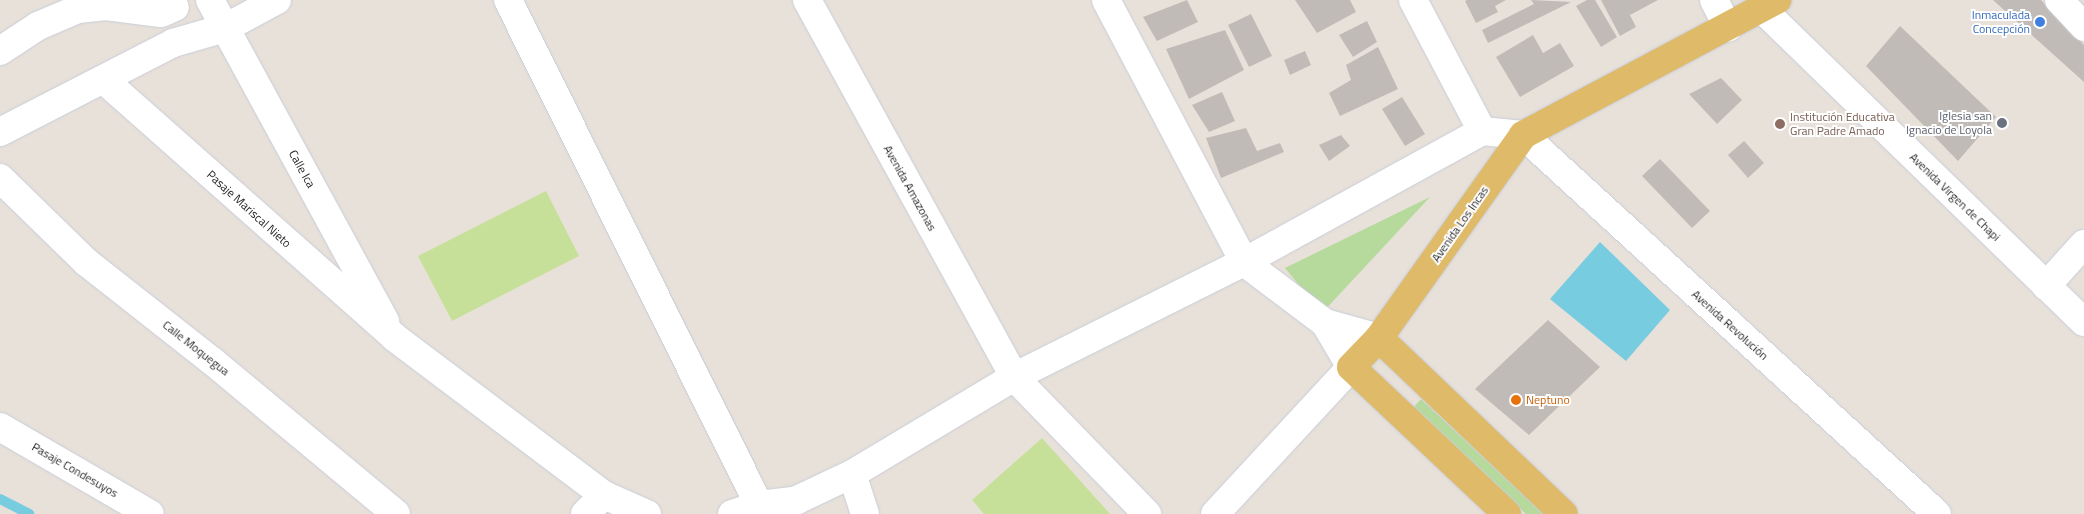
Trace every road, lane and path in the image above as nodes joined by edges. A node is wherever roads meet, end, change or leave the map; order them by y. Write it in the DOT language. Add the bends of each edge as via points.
graph roads {
  1 [pos="210,0"];
  2 [pos="277,0"];
  3 [pos="508,0"];
  4 [pos="807,0"];
  5 [pos="1106,0"];
  6 [pos="1413,0"];
  7 [pos="1714,0"];
  8 [pos="2059,0"];
  9 [pos="172,3"];
  10 [pos="1769,4"];
  11 [pos="225,28"];
  12 [pos="1728,28"];
  13 [pos="2084,28"];
  14 [pos="0,51"];
  15 [pos="104,80"];
  16 [pos="1482,131"];
  17 [pos="0,132"];
  18 [pos="1523,135"];
  19 [pos="0,178"];
  20 [pos="2084,244"];
  21 [pos="1244,262"];
  22 [pos="2046,286"];
  23 [pos="2084,322"];
  24 [pos="1325,323"];
  25 [pos="394,337"];
  26 [pos="1378,338"];
  27 [pos="1351,367"];
  28 [pos="1014,377"];
  29 [pos="0,426"];
  30 [pos="852,474"];
  31 [pos="594,505"];
  32 [pos="759,505"];
  33 [pos="150,514"];
  34 [pos="396,514"];
  35 [pos="647,514"];
  36 [pos="732,514"];
  37 [pos="865,514"];
  38 [pos="1146,514"];
  39 [pos="1215,514"];
  40 [pos="1507,514"];
  41 [pos="1564,514"];
  42 [pos="1937,514"];
  1 -- 11 [label="street, Calle Ica"];
  2 -- 11 [label="street"];
  3 -- 32 [label="street"];
  4 -- 28 [label="street, Avenida Amazonas"];
  5 -- 21 [label="street"];
  6 -- 16 [label="street"];
  7 -- 12 [label="street"];
  8 -- 13 [label="street"];
  9 -- 11 [label="street"];
  9 -- 14 [label="street" via="161,13 106,6 78,9 38,26"];
  10 -- 12 [label="main road, Avenida Los Incas"];
  10 -- 22 [label="street, Avenida Virgen de Chapi"];
  11 -- 15 [label="street" via="173,43"];
  11 -- 25 [label="street, Calle Ica"];
  12 -- 18 [label="main road, Avenida Los Incas"];
  15 -- 17 [label="street"];
  15 -- 25 [label="street, Pasaje Mariscal Nieto"];
  16 -- 18 [label="street"];
  16 -- 21 [label="street"];
  18 -- 26 [label="main road, Avenida Los Incas"];
  18 -- 42 [label="street, Avenida Revolución"];
  19 -- 34 [label="street, Calle Moquegua" via="86,262 212,361"];
  20 -- 22 [label="street"];
  21 -- 24 [label="street"];
  21 -- 28 [label="street"];
  22 -- 23 [label="street, Avenida Virgen de Chapi"];
  24 -- 26 [label="street"];
  24 -- 27 [label="street"];
  25 -- 31 [label="street, Pasaje Mariscal Nieto"];
  26 -- 27 [label="main road, Avenida Los Incas"];
  26 -- 41 [label="main road"];
  27 -- 39 [label="street"];
  27 -- 40 [label="main road"];
  28 -- 30 [label="street"];
  28 -- 38 [label="street, Avenida Amazonas"];
  29 -- 33 [label="street, Pasaje Condesuyos"];
  30 -- 32 [label="street" via="797,500"];
  30 -- 37 [label="street"];
  31 -- 35 [label="street, Pasaje Mariscal Nieto"];
  32 -- 36 [label="street"];
}
